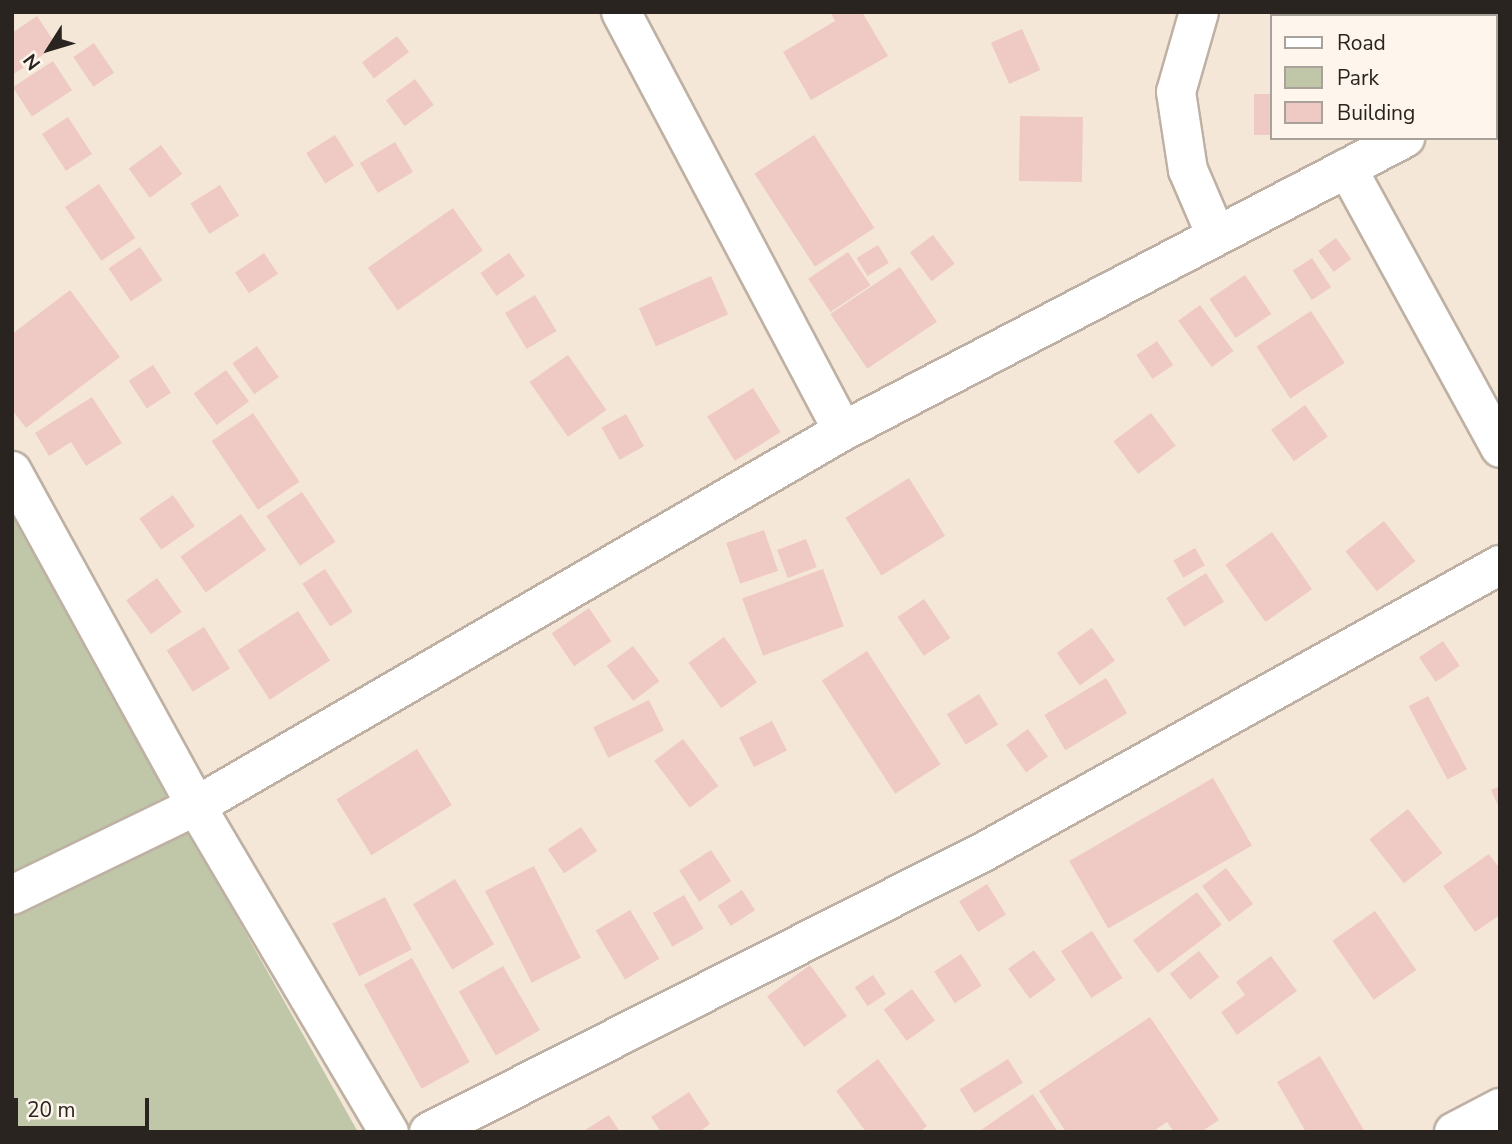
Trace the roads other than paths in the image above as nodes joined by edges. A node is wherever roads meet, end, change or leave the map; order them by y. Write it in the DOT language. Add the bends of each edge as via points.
graph roads {
  1 [pos="621,12"];
  2 [pos="1199,12"];
  3 [pos="1401,140"];
  4 [pos="1347,168"];
  5 [pos="1215,233"];
  6 [pos="843,431"];
  7 [pos="1500,448"];
  8 [pos="12,471"];
  9 [pos="1500,565"];
  10 [pos="196,806"];
  11 [pos="12,895"];
  12 [pos="1500,1108"];
  13 [pos="389,1132"];
  14 [pos="429,1132"];
  15 [pos="1454,1132"];
  1 -- 6 [label="street"];
  2 -- 5 [label="street" via="1176,92 1188,170"];
  3 -- 4 [label="street"];
  4 -- 5 [label="street"];
  4 -- 7 [label="street"];
  5 -- 6 [label="street"];
  6 -- 10 [label="street"];
  8 -- 10 [label="street"];
  9 -- 14 [label="street" via="987,850"];
  10 -- 11 [label="street"];
  10 -- 13 [label="street"];
  12 -- 15 [label="street"];
}
